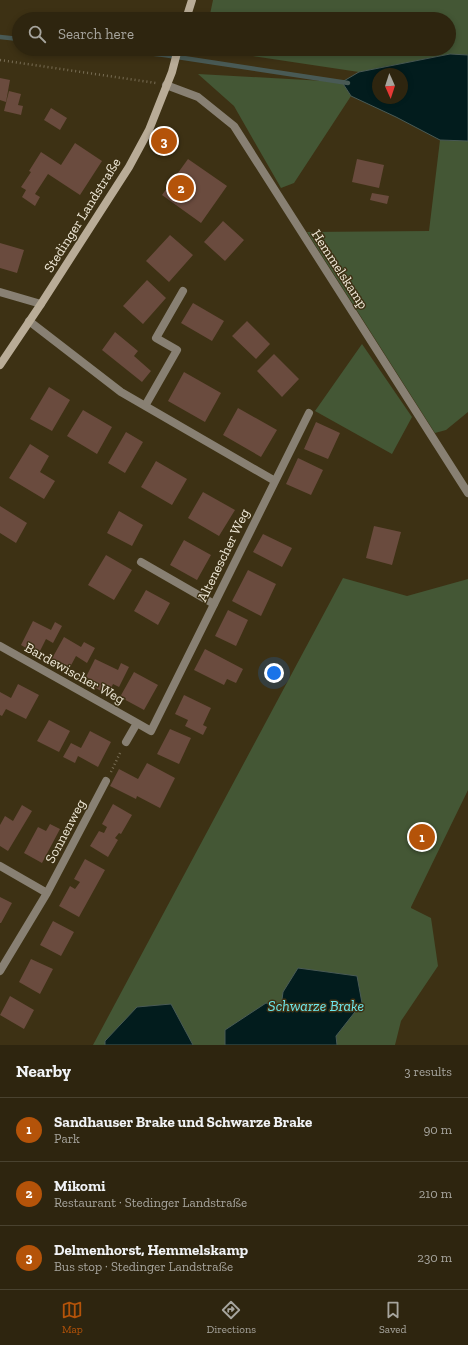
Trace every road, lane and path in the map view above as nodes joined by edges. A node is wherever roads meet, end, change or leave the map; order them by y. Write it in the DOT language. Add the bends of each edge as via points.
graph roads {
  1 [pos="192,0"];
  2 [pos="188,12"];
  3 [pos="176,56"];
  4 [pos="0,60"];
  5 [pos="166,85"];
  6 [pos="183,291"];
  7 [pos="0,292"];
  8 [pos="41,304"];
  9 [pos="29,322"];
  10 [pos="0,364"];
  11 [pos="145,406"];
  12 [pos="309,413"];
  13 [pos="275,481"];
  14 [pos="468,492"];
  15 [pos="141,562"];
  16 [pos="214,604"];
  17 [pos="195,641"];
  18 [pos="0,646"];
  19 [pos="137,723"];
  20 [pos="126,742"];
  21 [pos="106,781"];
  22 [pos="0,866"];
  23 [pos="47,893"];
  24 [pos="0,971"];
  1 -- 2 [label="main road"];
  3 -- 5 [label="main road, Stedinger Landstraße"];
  4 -- 5 [label="path"];
  5 -- 8 [label="main road, Stedinger Landstraße" via="149,130 128,167"];
  5 -- 14 [label="street, Hemmelskamp" via="198,97 234,126"];
  6 -- 11 [label="street" via="156,338 177,350"];
  7 -- 8 [label="street"];
  8 -- 9 [label="main road, Stedinger Landstraße"];
  9 -- 10 [label="main road, Stedinger Landstraße"];
  9 -- 11 [label="street" via="121,392"];
  11 -- 13 [label="street"];
  12 -- 13 [label="street, Altenescher Weg"];
  13 -- 16 [label="street, Altenescher Weg"];
  15 -- 16 [label="street"];
  16 -- 17 [label="street, Altenescher Weg"];
  17 -- 19 [label="street, Bardewischer Weg" via="151,731"];
  18 -- 19 [label="street, Bardewischer Weg"];
  19 -- 20 [label="street"];
  20 -- 21 [label="path"];
  21 -- 23 [label="street, Sonnenweg"];
  22 -- 23 [label="street"];
  23 -- 24 [label="street, Sonnenweg"];
}
